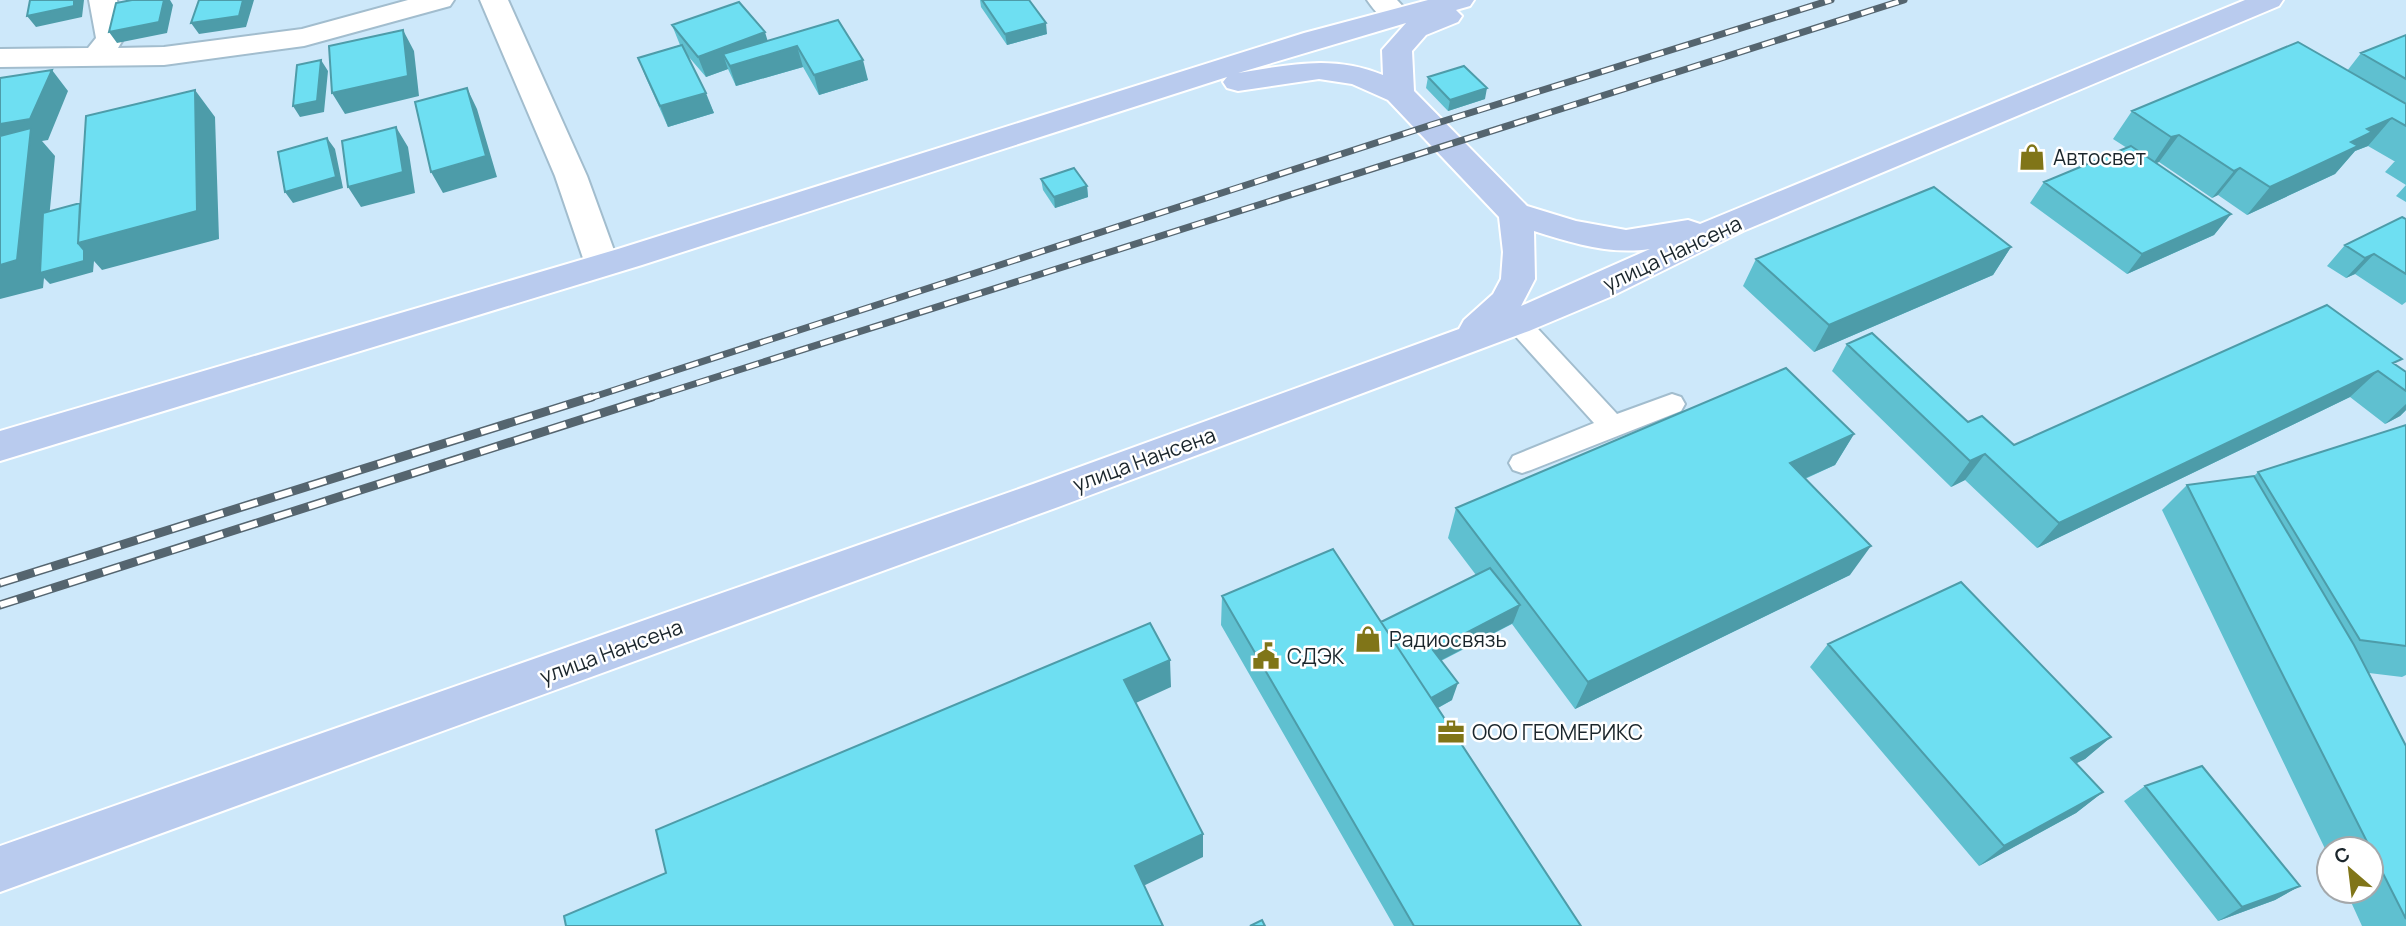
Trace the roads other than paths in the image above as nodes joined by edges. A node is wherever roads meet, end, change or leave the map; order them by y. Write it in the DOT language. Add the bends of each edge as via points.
graph roads {
  1 [pos="103,0"];
  2 [pos="440,0"];
  3 [pos="494,0"];
  4 [pos="1460,0"];
  5 [pos="1486,0"];
  6 [pos="2269,0"];
  7 [pos="1389,8"];
  8 [pos="98,55"];
  9 [pos="0,58"];
  10 [pos="1399,93"];
  11 [pos="1132,96"];
  12 [pos="1515,214"];
  13 [pos="1731,223"];
  14 [pos="602,264"];
  15 [pos="1517,322"];
  16 [pos="1462,342"];
  17 [pos="1672,404"];
  18 [pos="1612,426"];
  19 [pos="0,446"];
  20 [pos="1522,463"];
  21 [pos="0,869"];
  1 -- 8 [label="street" via="110,38"];
  2 -- 8 [label="street" via="304,37 164,56"];
  3 -- 14 [label="street" via="571,176"];
  4 -- 7 [label="main road"];
  5 -- 10 [label="main road" via="1416,29 1397,50"];
  6 -- 13 [label="main road, улица Нансена"];
  7 -- 11 [label="main road"];
  8 -- 9 [label="street"];
  10 -- 11 [label="main road" via="1359,76 1319,70"];
  10 -- 12 [label="main road"];
  11 -- 14 [label="main road"];
  12 -- 13 [label="main road" via="1574,232 1626,241"];
  12 -- 16 [label="main road" via="1522,263 1516,292"];
  13 -- 15 [label="main road, улица Нансена"];
  14 -- 19 [label="main road"];
  15 -- 16 [label="main road, улица Нансена"];
  15 -- 18 [label="lane"];
  16 -- 21 [label="main road, улица Нансена"];
  17 -- 18 [label="lane"];
  18 -- 20 [label="lane"];
}
